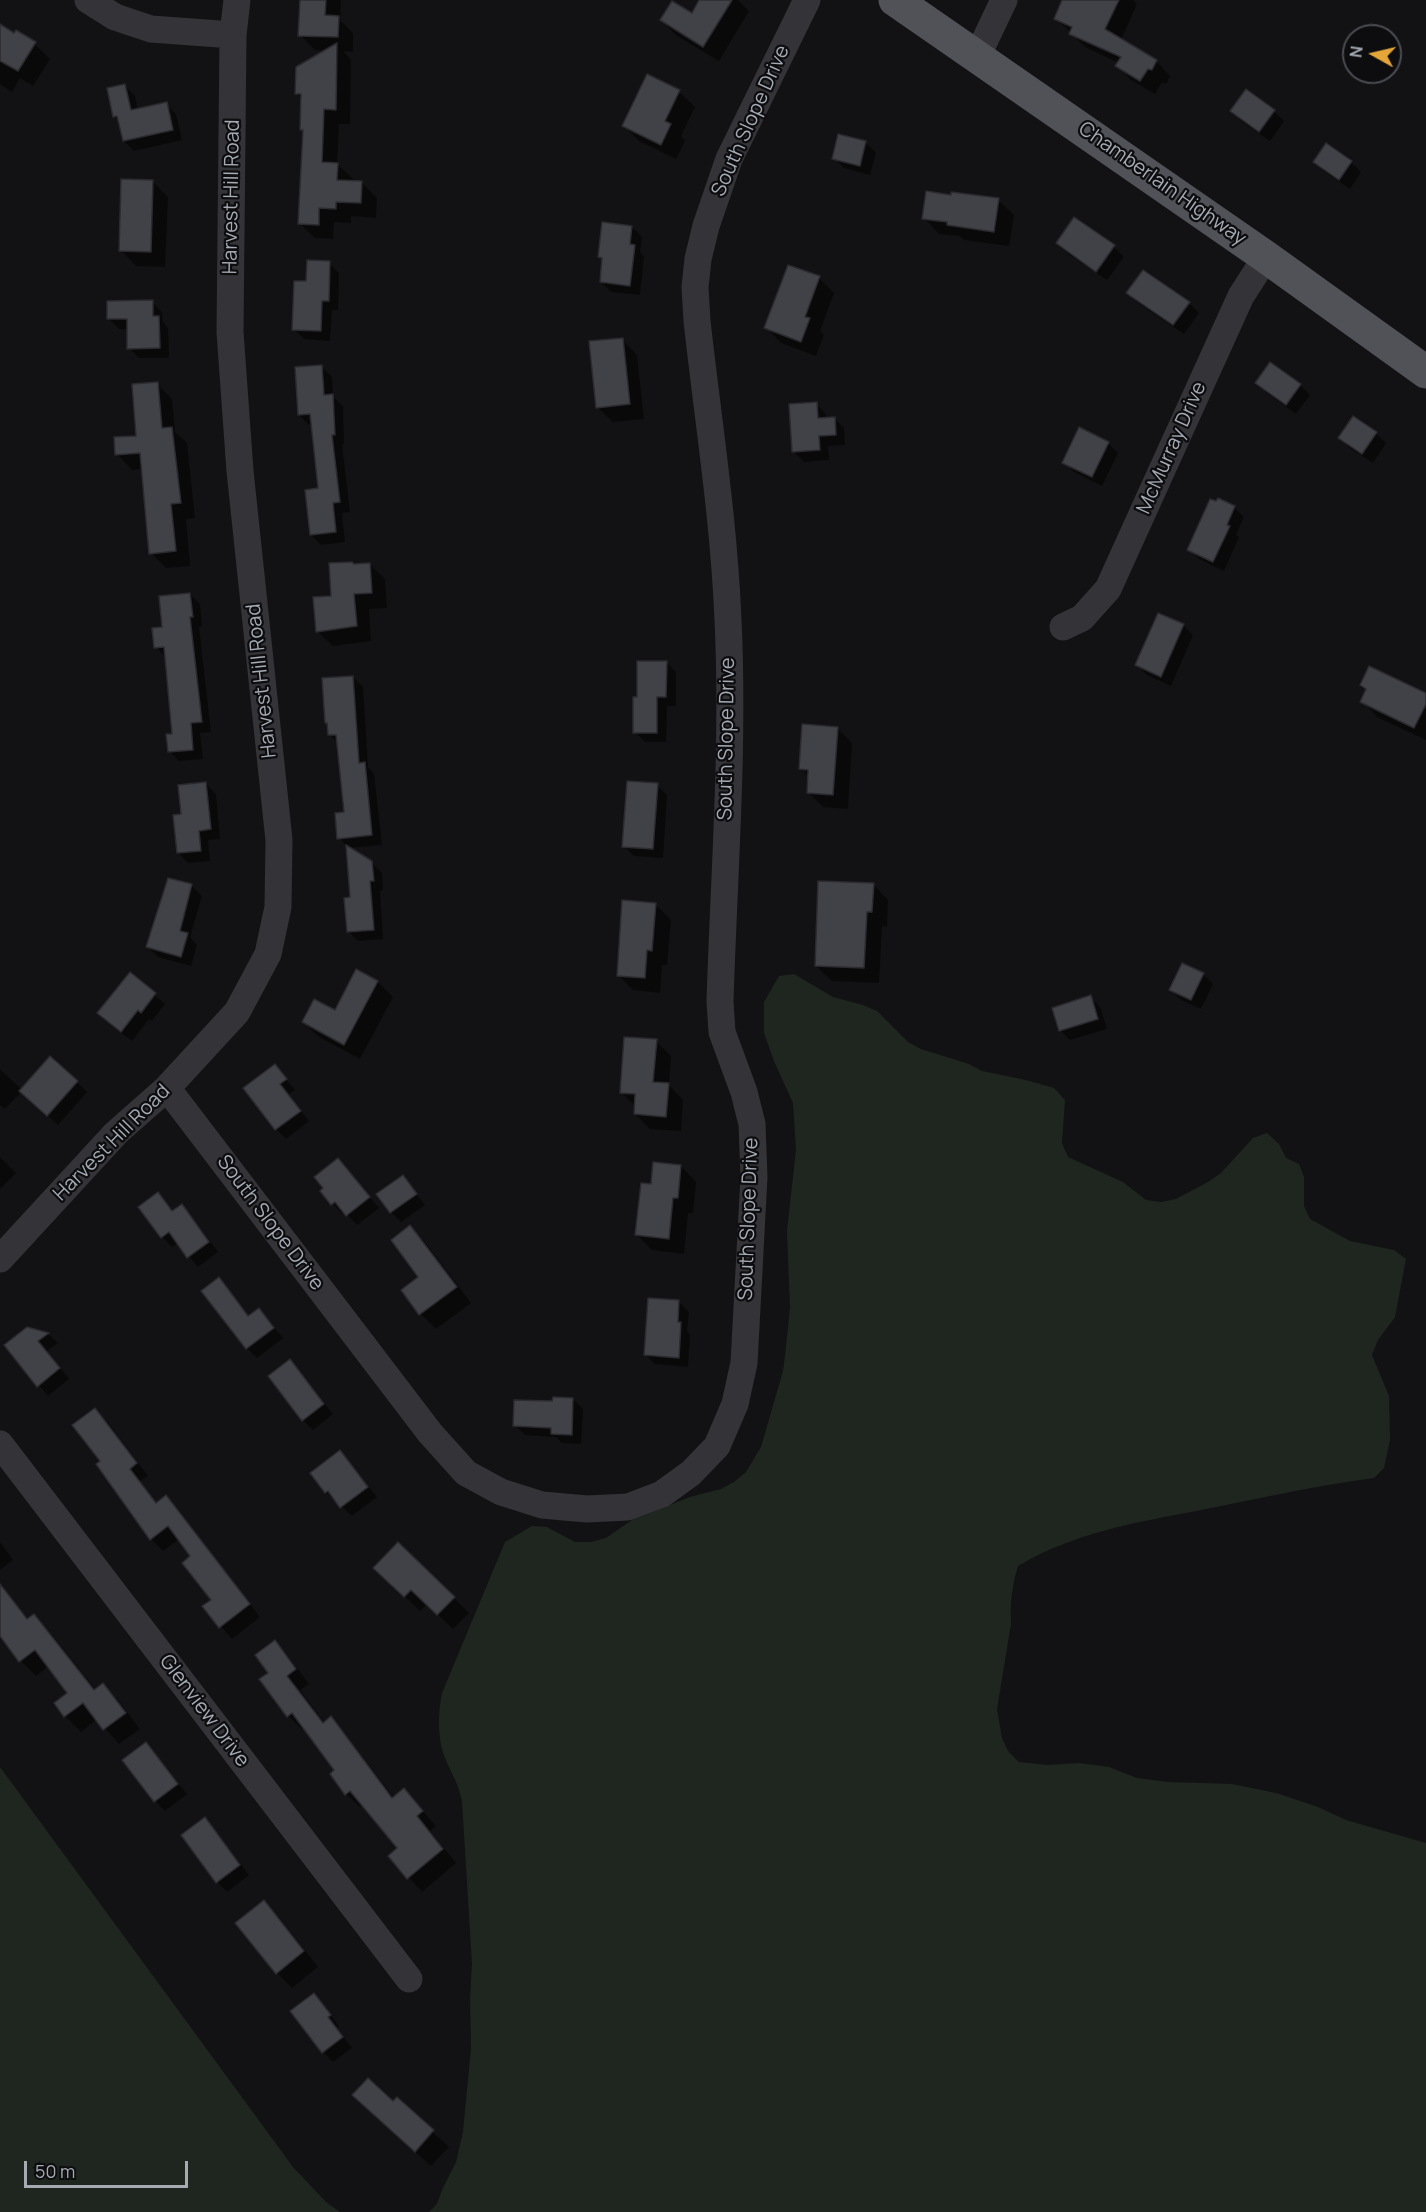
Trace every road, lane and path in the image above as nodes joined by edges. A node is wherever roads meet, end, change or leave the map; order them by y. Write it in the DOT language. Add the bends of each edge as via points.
graph roads {
  1 [pos="88,0"];
  2 [pos="237,0"];
  3 [pos="807,0"];
  4 [pos="895,0"];
  5 [pos="1004,0"];
  6 [pos="233,35"];
  7 [pos="977,57"];
  8 [pos="1266,256"];
  9 [pos="1426,372"];
  10 [pos="1063,627"];
  11 [pos="167,1088"];
  12 [pos="0,1259"];
  13 [pos="0,1444"];
  14 [pos="409,1979"];
  1 -- 6 [label="street" via="115,17 152,29"];
  2 -- 6 [label="street, Harvest Hill Road"];
  3 -- 11 [label="street, South Slope Drive" via="729,159 706,226 695,287 728,619 730,708 722,1032 752,1124 754,1177 744,1363 735,1404 717,1446 691,1473 662,1494 628,1507 542,1505 501,1492 466,1473 430,1433"];
  4 -- 7 [label="main road, Chamberlain Highway"];
  5 -- 7 [label="street"];
  6 -- 11 [label="street, Harvest Hill Road" via="230,332 240,471 279,840 278,907 268,954 237,1012"];
  7 -- 8 [label="main road, Chamberlain Highway"];
  8 -- 9 [label="main road, Chamberlain Highway"];
  8 -- 10 [label="street, McMurray Drive" via="1240,296 1108,589 1082,618"];
  11 -- 12 [label="street, Harvest Hill Road" via="116,1133"];
  13 -- 14 [label="street, Glenview Drive"];
}
